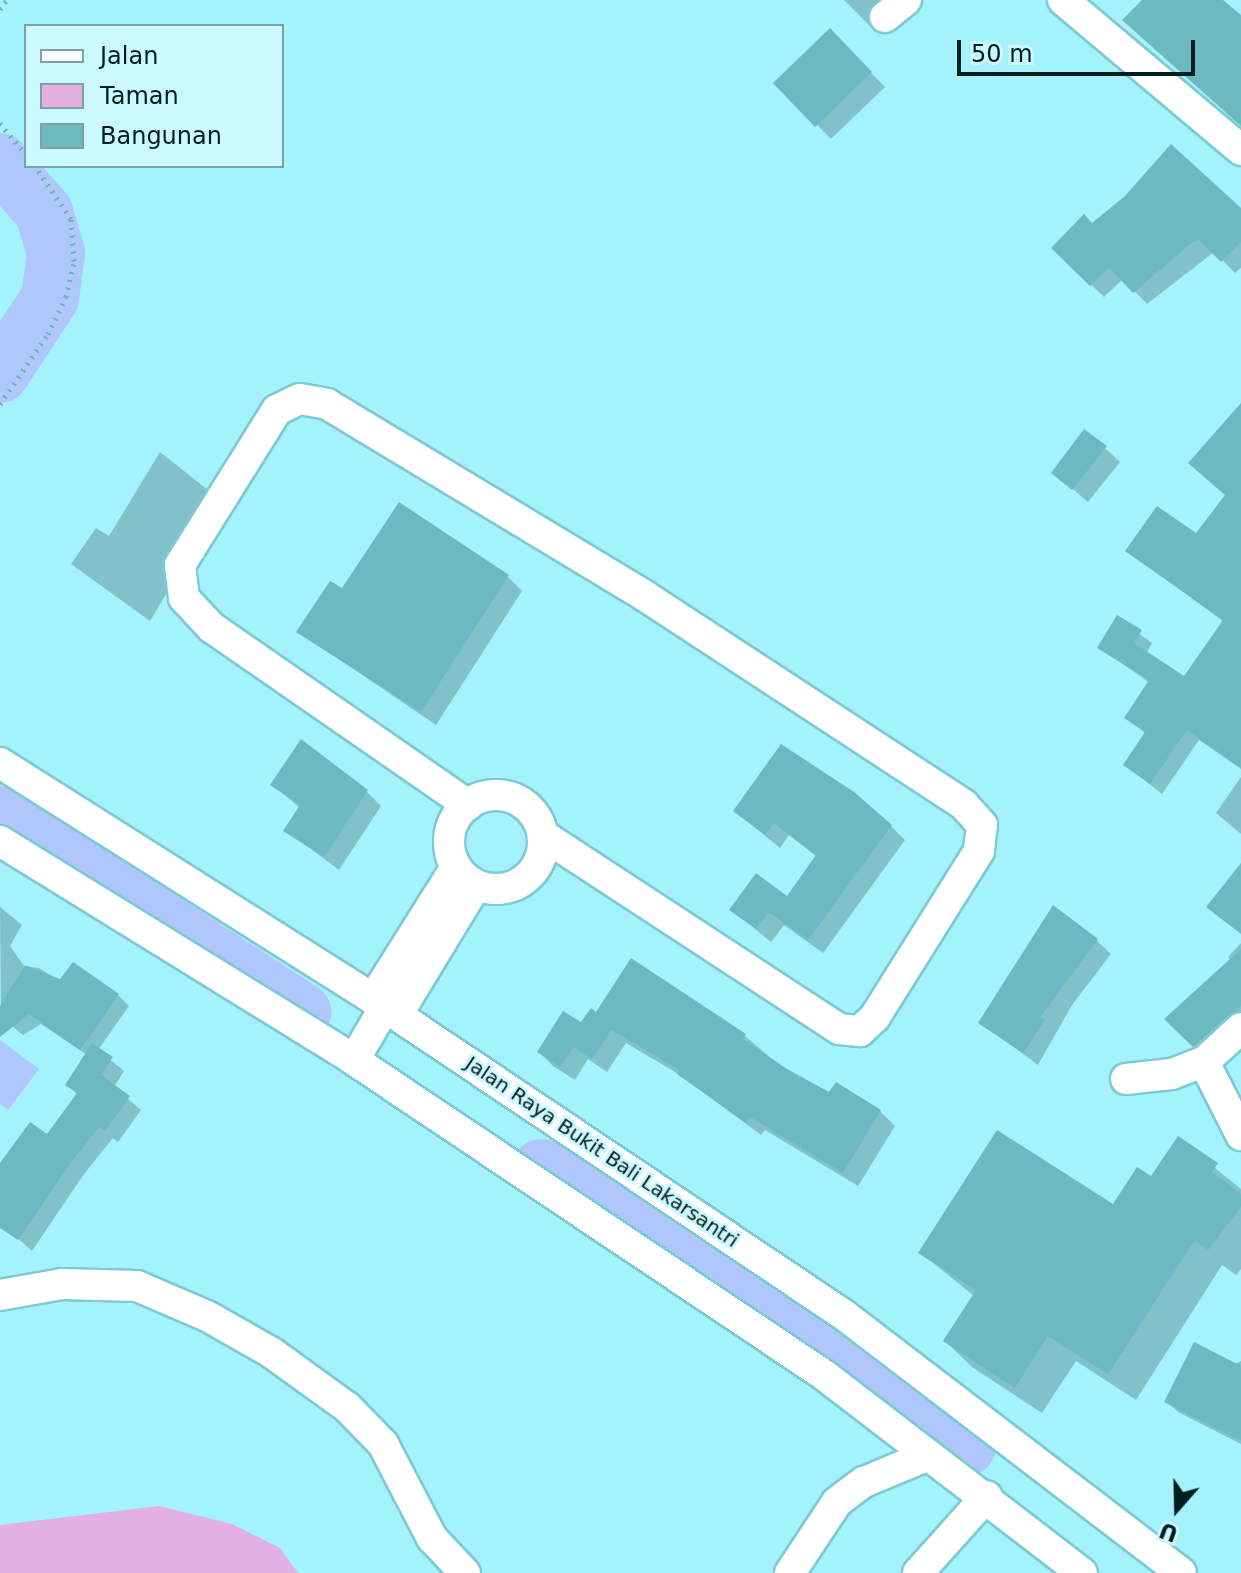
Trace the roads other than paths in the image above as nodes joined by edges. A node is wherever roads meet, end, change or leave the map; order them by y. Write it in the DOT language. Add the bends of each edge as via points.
graph roads {
  1 [pos="1063,0"];
  2 [pos="1241,150"];
  3 [pos="0,763"];
  4 [pos="468,805"];
  5 [pos="543,835"];
  6 [pos="0,841"];
  7 [pos="466,876"];
  8 [pos="382,1011"];
  9 [pos="1241,1028"];
  10 [pos="356,1056"];
  11 [pos="1204,1062"];
  12 [pos="1126,1079"];
  13 [pos="1241,1135"];
  14 [pos="0,1295"];
  15 [pos="929,1455"];
  16 [pos="987,1496"];
  17 [pos="465,1573"];
  18 [pos="790,1573"];
  19 [pos="918,1573"];
  20 [pos="1082,1573"];
  21 [pos="1181,1573"];
  1 -- 2 [label="street"];
  3 -- 8 [label="street, Jalan Raya Bukit Bali Lakarsantri"];
  4 -- 5 [label="street" via="498,795 513,798 538,820"];
  4 -- 5 [label="street" via="212,628 184,598 180,565 277,410 300,399 327,404 645,596 964,805 982,825 979,851 875,1017 860,1031 839,1029"];
  4 -- 7 [label="street" via="450,831"];
  5 -- 7 [label="street" via="538,863 518,884 504,888"];
  6 -- 10 [label="street"];
  7 -- 8 [label="street"];
  8 -- 10 [label="street"];
  8 -- 21 [label="street, Jalan Raya Bukit Bali Lakarsantri" via="844,1315"];
  9 -- 11 [label="street"];
  10 -- 15 [label="street" via="824,1375"];
  11 -- 12 [label="street" via="1172,1074"];
  11 -- 13 [label="street"];
  14 -- 17 [label="street" via="62,1284 137,1286 207,1316 272,1353 347,1407 383,1444 432,1538"];
  15 -- 16 [label="street"];
  15 -- 18 [label="street" via="864,1482 837,1502"];
  16 -- 19 [label="street"];
  16 -- 20 [label="street"];
}
